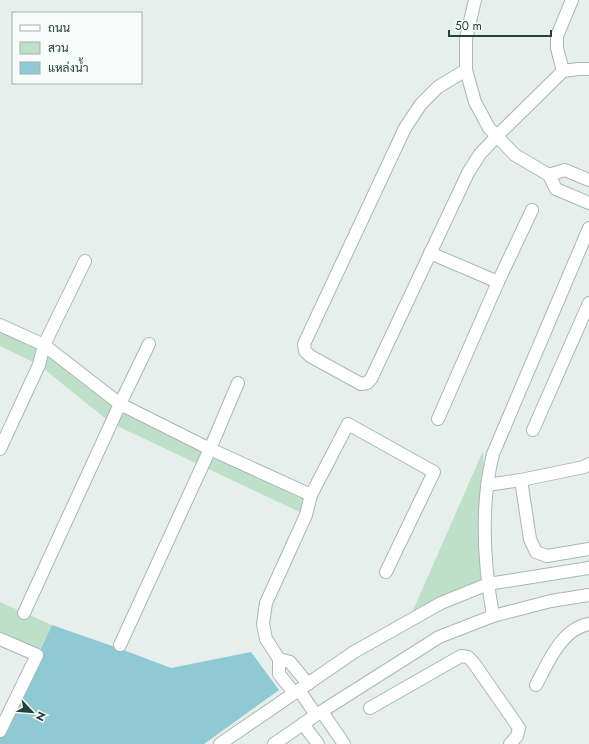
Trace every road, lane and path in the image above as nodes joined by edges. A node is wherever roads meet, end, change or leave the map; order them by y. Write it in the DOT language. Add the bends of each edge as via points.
graph roads {
  1 [pos="475,0"];
  2 [pos="572,0"];
  3 [pos="589,69"];
  4 [pos="466,70"];
  5 [pos="563,71"];
  6 [pos="497,136"];
  7 [pos="549,175"];
  8 [pos="589,180"];
  9 [pos="589,203"];
  10 [pos="532,210"];
  11 [pos="589,228"];
  12 [pos="430,253"];
  13 [pos="85,261"];
  14 [pos="498,282"];
  15 [pos="589,303"];
  16 [pos="0,324"];
  17 [pos="149,344"];
  18 [pos="44,345"];
  19 [pos="238,384"];
  20 [pos="120,404"];
  21 [pos="438,419"];
  22 [pos="533,430"];
  23 [pos="0,449"];
  24 [pos="210,449"];
  25 [pos="589,464"];
  26 [pos="521,480"];
  27 [pos="487,485"];
  28 [pos="311,495"];
  29 [pos="589,549"];
  30 [pos="589,568"];
  31 [pos="386,572"];
  32 [pos="488,584"];
  33 [pos="589,595"];
  34 [pos="24,613"];
  35 [pos="493,616"];
  36 [pos="589,624"];
  37 [pos="0,639"];
  38 [pos="120,645"];
  39 [pos="536,685"];
  40 [pos="300,689"];
  41 [pos="370,708"];
  42 [pos="319,714"];
  43 [pos="303,724"];
  44 [pos="0,731"];
  45 [pos="220,744"];
  46 [pos="274,744"];
  47 [pos="318,744"];
  48 [pos="344,744"];
  49 [pos="510,744"];
  1 -- 4 [label="street" via="466,39"];
  2 -- 5 [label="street" via="556,36"];
  3 -- 5 [label="street"];
  4 -- 6 [label="street" via="475,102 489,128"];
  4 -- 12 [label="street" via="438,87 421,104 405,128 304,344 305,351 361,384 367,383"];
  5 -- 6 [label="street"];
  6 -- 7 [label="street" via="515,155"];
  6 -- 12 [label="street" via="480,154 468,173"];
  7 -- 8 [label="street" via="566,170"];
  7 -- 9 [label="street" via="556,189"];
  10 -- 14 [label="street"];
  11 -- 27 [label="street" via="493,454"];
  12 -- 14 [label="street"];
  13 -- 18 [label="street"];
  14 -- 21 [label="street"];
  15 -- 22 [label="street"];
  16 -- 18 [label="street"];
  17 -- 20 [label="street"];
  18 -- 20 [label="street"];
  18 -- 23 [label="street" via="39,365"];
  19 -- 24 [label="street"];
  20 -- 24 [label="street"];
  20 -- 34 [label="street"];
  24 -- 28 [label="street"];
  24 -- 38 [label="street"];
  25 -- 26 [label="street"];
  26 -- 27 [label="street"];
  26 -- 29 [label="street" via="530,539 536,552 547,556"];
  27 -- 32 [label="street" via="485,520"];
  28 -- 31 [label="street" via="348,424 434,472"];
  28 -- 40 [label="street" via="306,516 266,603 263,624 266,639 279,659 279,674"];
  30 -- 32 [label="street"];
  32 -- 35 [label="street"];
  32 -- 40 [label="street" via="441,603 354,652"];
  33 -- 35 [label="street" via="551,601"];
  35 -- 42 [label="street" via="439,638"];
  36 -- 39 [label="street" via="571,633 558,644"];
  37 -- 44 [label="street" via="37,655"];
  40 -- 42 [label="street"];
  40 -- 45 [label="street"];
  41 -- 49 [label="street" via="461,656 468,657 519,728 517,736"];
  42 -- 43 [label="street"];
  42 -- 48 [label="street"];
  43 -- 46 [label="street"];
  43 -- 47 [label="street"];
}
